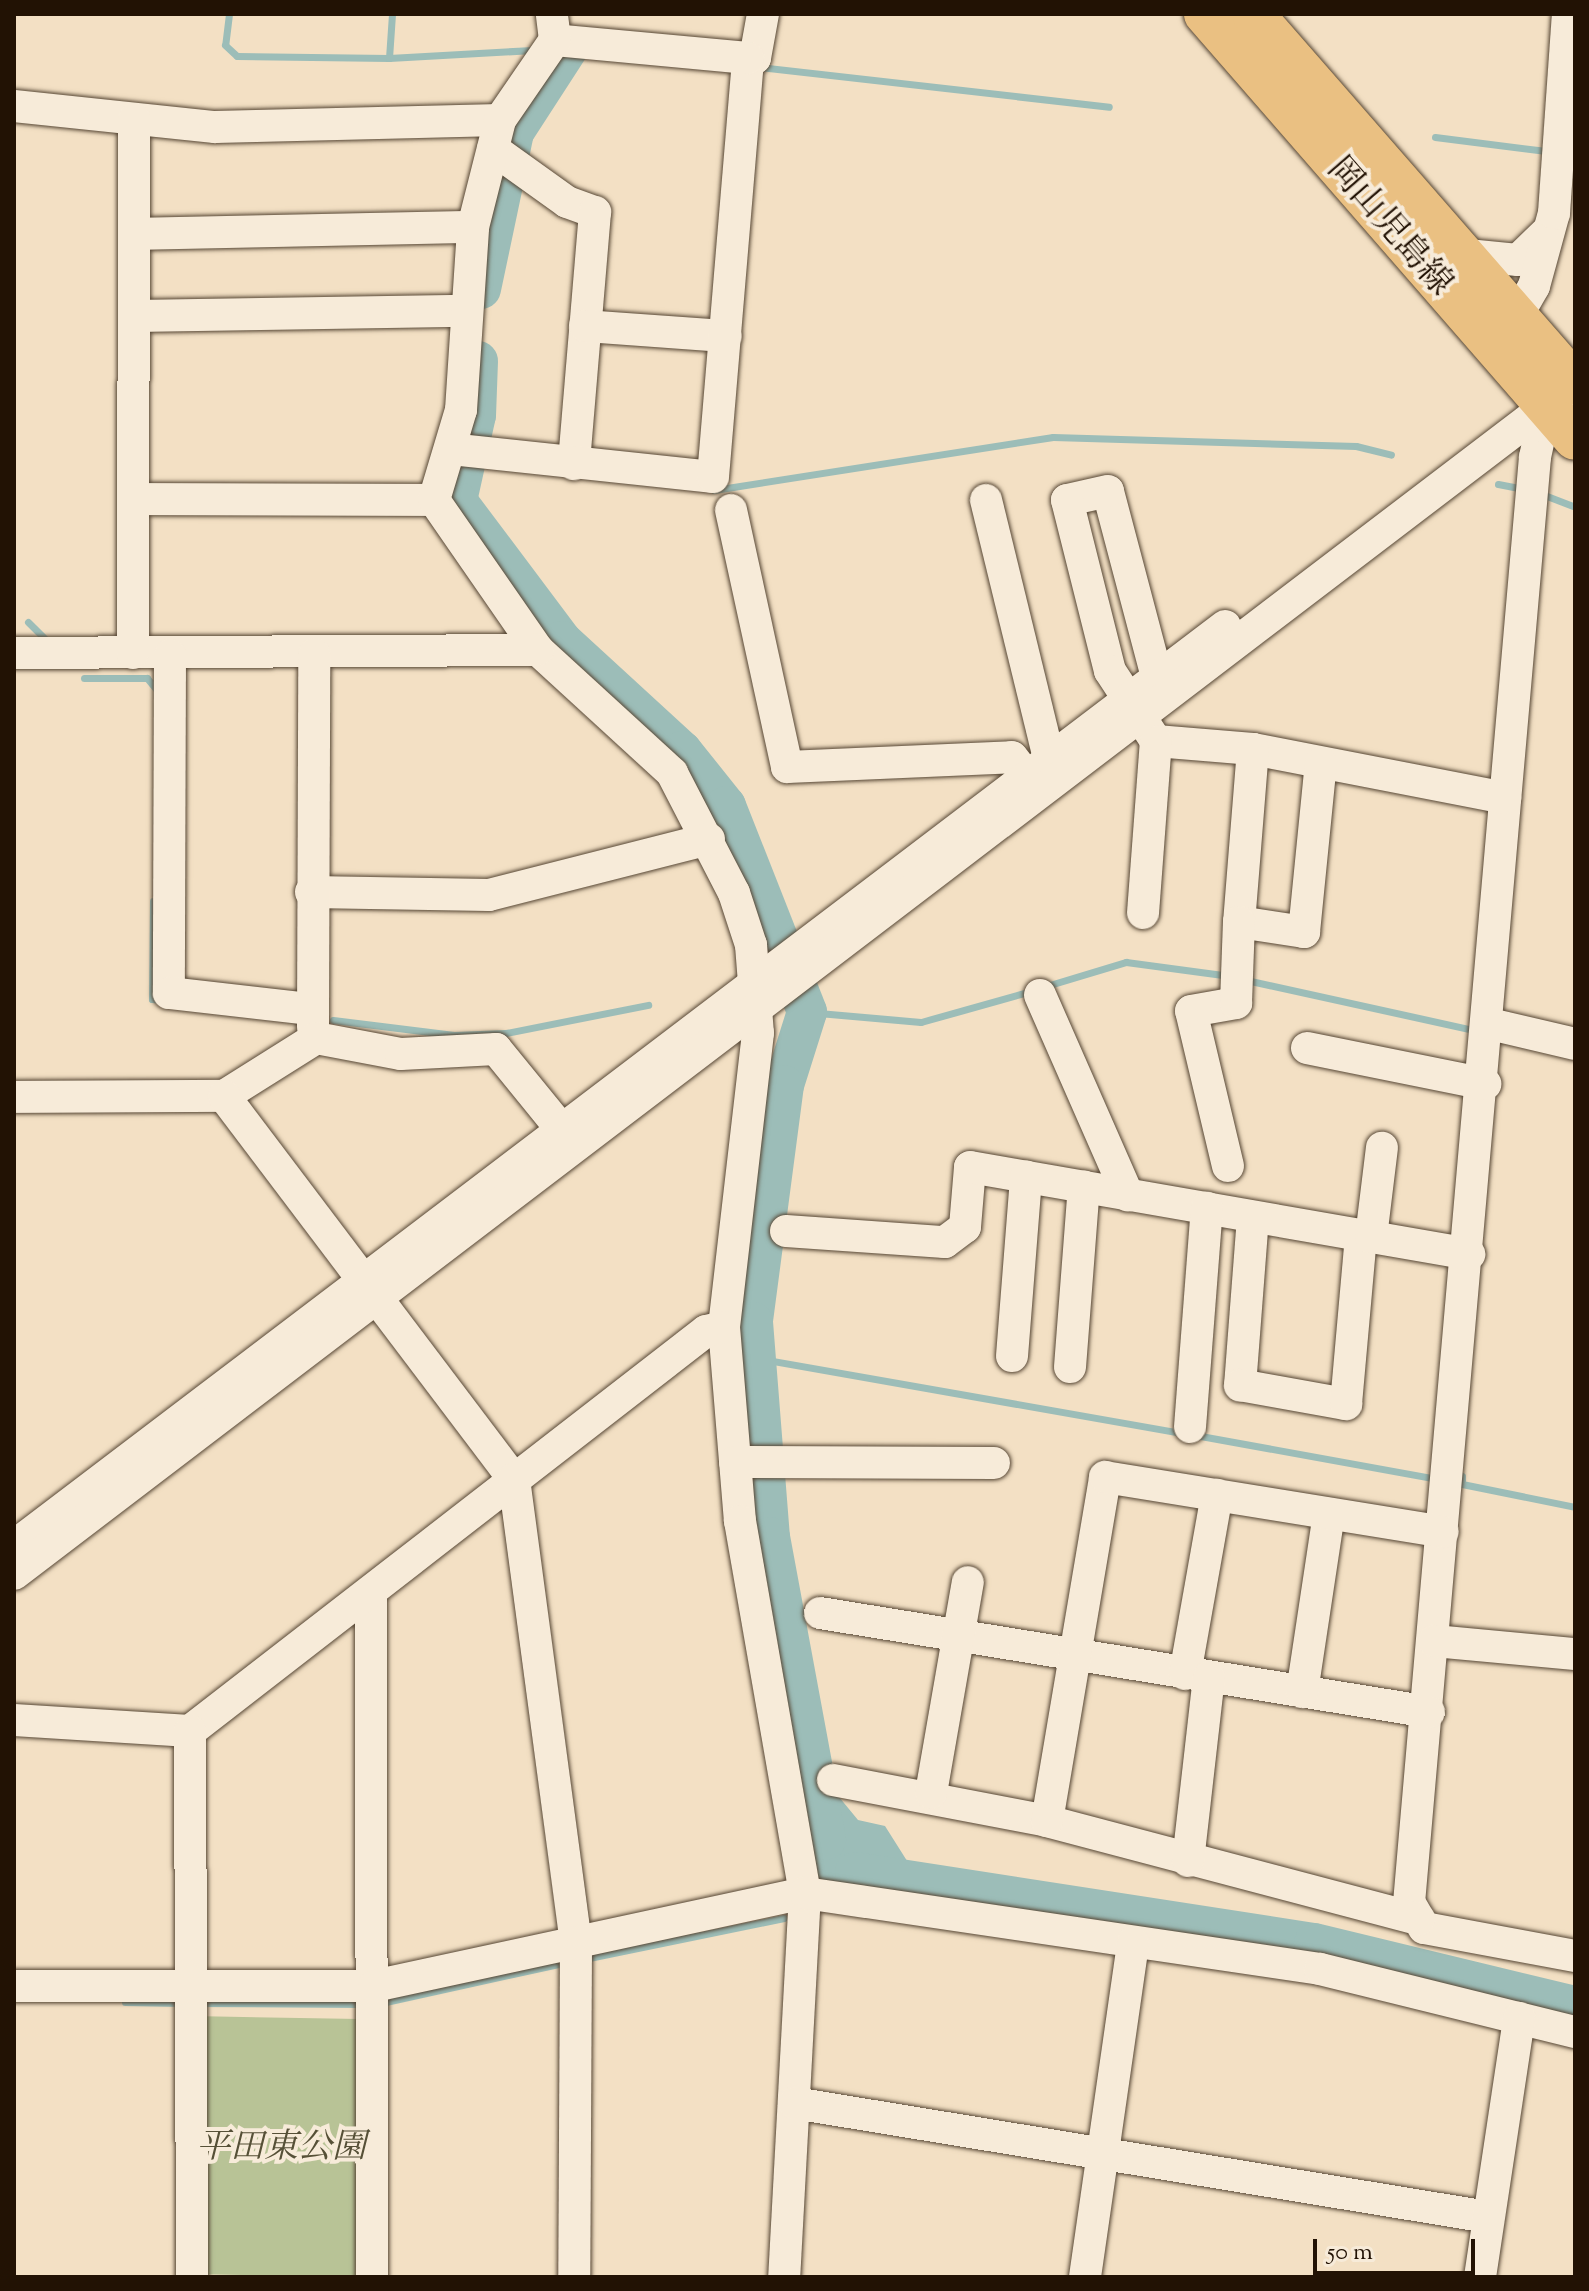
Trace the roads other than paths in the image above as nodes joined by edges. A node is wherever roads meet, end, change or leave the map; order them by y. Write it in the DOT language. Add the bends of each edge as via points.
graph roads {
  1 [pos="763,14"];
  2 [pos="1205,14"];
  3 [pos="1253,14"];
  4 [pos="1568,14"];
  5 [pos="554,27"];
  6 [pos="748,58"];
  7 [pos="14,106"];
  8 [pos="134,119"];
  9 [pos="502,147"];
  10 [pos="1568,148"];
  11 [pos="473,227"];
  12 [pos="1551,227"];
  13 [pos="135,234"];
  14 [pos="1457,254"];
  15 [pos="466,311"];
  16 [pos="135,316"];
  17 [pos="585,326"];
  18 [pos="1505,334"];
  19 [pos="726,336"];
  20 [pos="1557,386"];
  21 [pos="1575,439"];
  22 [pos="461,450"];
  23 [pos="574,464"];
  24 [pos="134,499"];
  25 [pos="434,500"];
  26 [pos="986,500"];
  27 [pos="731,510"];
  28 [pos="538,650"];
  29 [pos="14,653"];
  30 [pos="133,653"];
  31 [pos="314,654"];
  32 [pos="170,655"];
  33 [pos="1157,677"];
  34 [pos="1140,720"];
  35 [pos="1253,749"];
  36 [pos="1321,763"];
  37 [pos="1039,775"];
  38 [pos="1505,798"];
  39 [pos="709,839"];
  40 [pos="311,892"];
  41 [pos="1143,913"];
  42 [pos="1239,922"];
  43 [pos="767,987"];
  44 [pos="1040,995"];
  45 [pos="313,1024"];
  46 [pos="1490,1024"];
  47 [pos="1575,1044"];
  48 [pos="1307,1048"];
  49 [pos="1485,1084"];
  50 [pos="224,1096"];
  51 [pos="14,1097"];
  52 [pos="562,1130"];
  53 [pos="1382,1148"];
  54 [pos="1228,1166"];
  55 [pos="1026,1177"];
  56 [pos="1084,1187"];
  57 [pos="1128,1195"];
  58 [pos="1207,1208"];
  59 [pos="1253,1217"];
  60 [pos="786,1231"];
  61 [pos="1366,1236"];
  62 [pos="1469,1254"];
  63 [pos="371,1288"];
  64 [pos="724,1327"];
  65 [pos="1012,1356"];
  66 [pos="1070,1367"];
  67 [pos="1190,1427"];
  68 [pos="742,1462"];
  69 [pos="994,1463"];
  70 [pos="514,1479"];
  71 [pos="1217,1495"];
  72 [pos="1329,1514"];
  73 [pos="1443,1532"];
  74 [pos="14,1546"];
  75 [pos="14,1574"];
  76 [pos="968,1582"];
  77 [pos="371,1595"];
  78 [pos="820,1613"];
  79 [pos="959,1636"];
  80 [pos="1434,1641"];
  81 [pos="1575,1654"];
  82 [pos="1076,1657"];
  83 [pos="1197,1676"];
  84 [pos="1302,1692"];
  85 [pos="1429,1712"];
  86 [pos="14,1720"];
  87 [pos="190,1731"];
  88 [pos="833,1780"];
  89 [pos="931,1793"];
  90 [pos="1047,1821"];
  91 [pos="1188,1861"];
  92 [pos="805,1893"];
  93 [pos="1419,1919"];
  94 [pos="1133,1942"];
  95 [pos="576,1955"];
  96 [pos="1575,1956"];
  97 [pos="14,1986"];
  98 [pos="374,1997"];
  99 [pos="191,1998"];
  100 [pos="1519,2018"];
  101 [pos="1575,2032"];
  102 [pos="794,2103"];
  103 [pos="1103,2149"];
  104 [pos="1488,2217"];
  105 [pos="192,2277"];
  106 [pos="372,2277"];
  107 [pos="574,2277"];
  108 [pos="784,2277"];
  109 [pos="1085,2277"];
  110 [pos="1480,2277"];
  1 -- 6 [label="street" via="755,58"];
  2 -- 18 [label="main road, 岡山児島線"];
  3 -- 14 [label="main road, 岡山児島線"];
  4 -- 10 [label="street"];
  5 -- 6 [label="street"];
  5 -- 9 [label="street"];
  6 -- 19 [label="street"];
  7 -- 8 [label="street"];
  8 -- 9 [label="street"];
  8 -- 13 [label="street"];
  9 -- 11 [label="street"];
  9 -- 17 [label="street" via="567,202 595,212"];
  10 -- 12 [label="street"];
  11 -- 13 [label="street"];
  11 -- 15 [label="street"];
  12 -- 14 [label="street" via="1518,260"];
  12 -- 18 [label="street"];
  13 -- 16 [label="street"];
  14 -- 18 [label="main road, 岡山児島線"];
  15 -- 16 [label="street"];
  15 -- 22 [label="street"];
  16 -- 24 [label="street"];
  17 -- 19 [label="street"];
  17 -- 23 [label="street"];
  18 -- 20 [label="main road, 岡山児島線"];
  19 -- 23 [label="street" via="713,477"];
  20 -- 21 [label="main road, 岡山児島線"];
  20 -- 33 [label="street"];
  20 -- 34 [label="street"];
  20 -- 38 [label="street" via="1532,492"];
  22 -- 23 [label="street"];
  22 -- 25 [label="street"];
  24 -- 25 [label="street"];
  24 -- 30 [label="street"];
  25 -- 28 [label="street"];
  26 -- 37 [label="street"];
  27 -- 37 [label="street" via="787,767 1012,757"];
  28 -- 31 [label="street"];
  28 -- 39 [label="street" via="672,773"];
  29 -- 30 [label="street"];
  30 -- 32 [label="street"];
  31 -- 32 [label="street"];
  31 -- 40 [label="street"];
  32 -- 45 [label="street" via="169,993"];
  33 -- 34 [label="street"];
  33 -- 34 [label="street" via="1108,491 1067,500 1110,671"];
  34 -- 35 [label="street"];
  34 -- 37 [label="street"];
  34 -- 41 [label="street"];
  35 -- 36 [label="street"];
  35 -- 42 [label="street"];
  36 -- 38 [label="street"];
  36 -- 42 [label="street" via="1304,932"];
  37 -- 43 [label="street"];
  38 -- 46 [label="street"];
  39 -- 40 [label="street" via="489,895"];
  39 -- 43 [label="street"];
  40 -- 45 [label="street"];
  42 -- 54 [label="street" via="1236,1003 1191,1011"];
  43 -- 52 [label="street"];
  43 -- 63 [label="street"];
  43 -- 64 [label="street"];
  44 -- 57 [label="street"];
  45 -- 50 [label="street"];
  45 -- 52 [label="street" via="401,1054 496,1049"];
  46 -- 47 [label="street"];
  46 -- 49 [label="street"];
  48 -- 49 [label="street"];
  49 -- 62 [label="street"];
  50 -- 51 [label="street"];
  50 -- 63 [label="street"];
  52 -- 63 [label="street"];
  53 -- 61 [label="street"];
  55 -- 56 [label="street"];
  55 -- 60 [label="street" via="970,1167 965,1227 945,1242"];
  55 -- 65 [label="street"];
  56 -- 57 [label="street"];
  56 -- 66 [label="street"];
  57 -- 58 [label="street"];
  58 -- 59 [label="street"];
  58 -- 67 [label="street"];
  59 -- 61 [label="street"];
  59 -- 61 [label="street" via="1240,1385 1346,1404"];
  61 -- 62 [label="street"];
  62 -- 73 [label="street"];
  63 -- 70 [label="street"];
  63 -- 74 [label="street"];
  63 -- 75 [label="street"];
  64 -- 68 [label="street"];
  64 -- 70 [label="street" via="706,1331"];
  68 -- 69 [label="street"];
  68 -- 92 [label="street"];
  70 -- 77 [label="street"];
  70 -- 95 [label="street"];
  71 -- 72 [label="street"];
  71 -- 82 [label="street" via="1105,1477"];
  71 -- 83 [label="street"];
  72 -- 73 [label="street"];
  72 -- 84 [label="street"];
  73 -- 80 [label="street"];
  76 -- 79 [label="street"];
  77 -- 87 [label="street"];
  77 -- 98 [label="street"];
  78 -- 79 [label="street"];
  79 -- 82 [label="street"];
  79 -- 89 [label="street"];
  80 -- 81 [label="street"];
  80 -- 85 [label="street"];
  82 -- 83 [label="street"];
  82 -- 90 [label="street"];
  83 -- 84 [label="street"];
  83 -- 91 [label="street"];
  84 -- 85 [label="street"];
  85 -- 93 [label="street" via="1409,1902"];
  86 -- 87 [label="street"];
  87 -- 99 [label="street"];
  88 -- 89 [label="street"];
  89 -- 90 [label="street"];
  90 -- 91 [label="street"];
  91 -- 93 [label="street"];
  92 -- 94 [label="street"];
  92 -- 95 [label="street"];
  92 -- 102 [label="street"];
  93 -- 96 [label="street" via="1424,1928"];
  94 -- 100 [label="street" via="1320,1969"];
  94 -- 103 [label="street"];
  95 -- 98 [label="street"];
  95 -- 107 [label="street"];
  97 -- 99 [label="street"];
  98 -- 99 [label="street"];
  98 -- 106 [label="street"];
  99 -- 105 [label="street"];
  100 -- 101 [label="street"];
  100 -- 104 [label="street"];
  102 -- 103 [label="street"];
  102 -- 108 [label="street"];
  103 -- 104 [label="street"];
  103 -- 109 [label="street"];
  104 -- 110 [label="street"];
}
